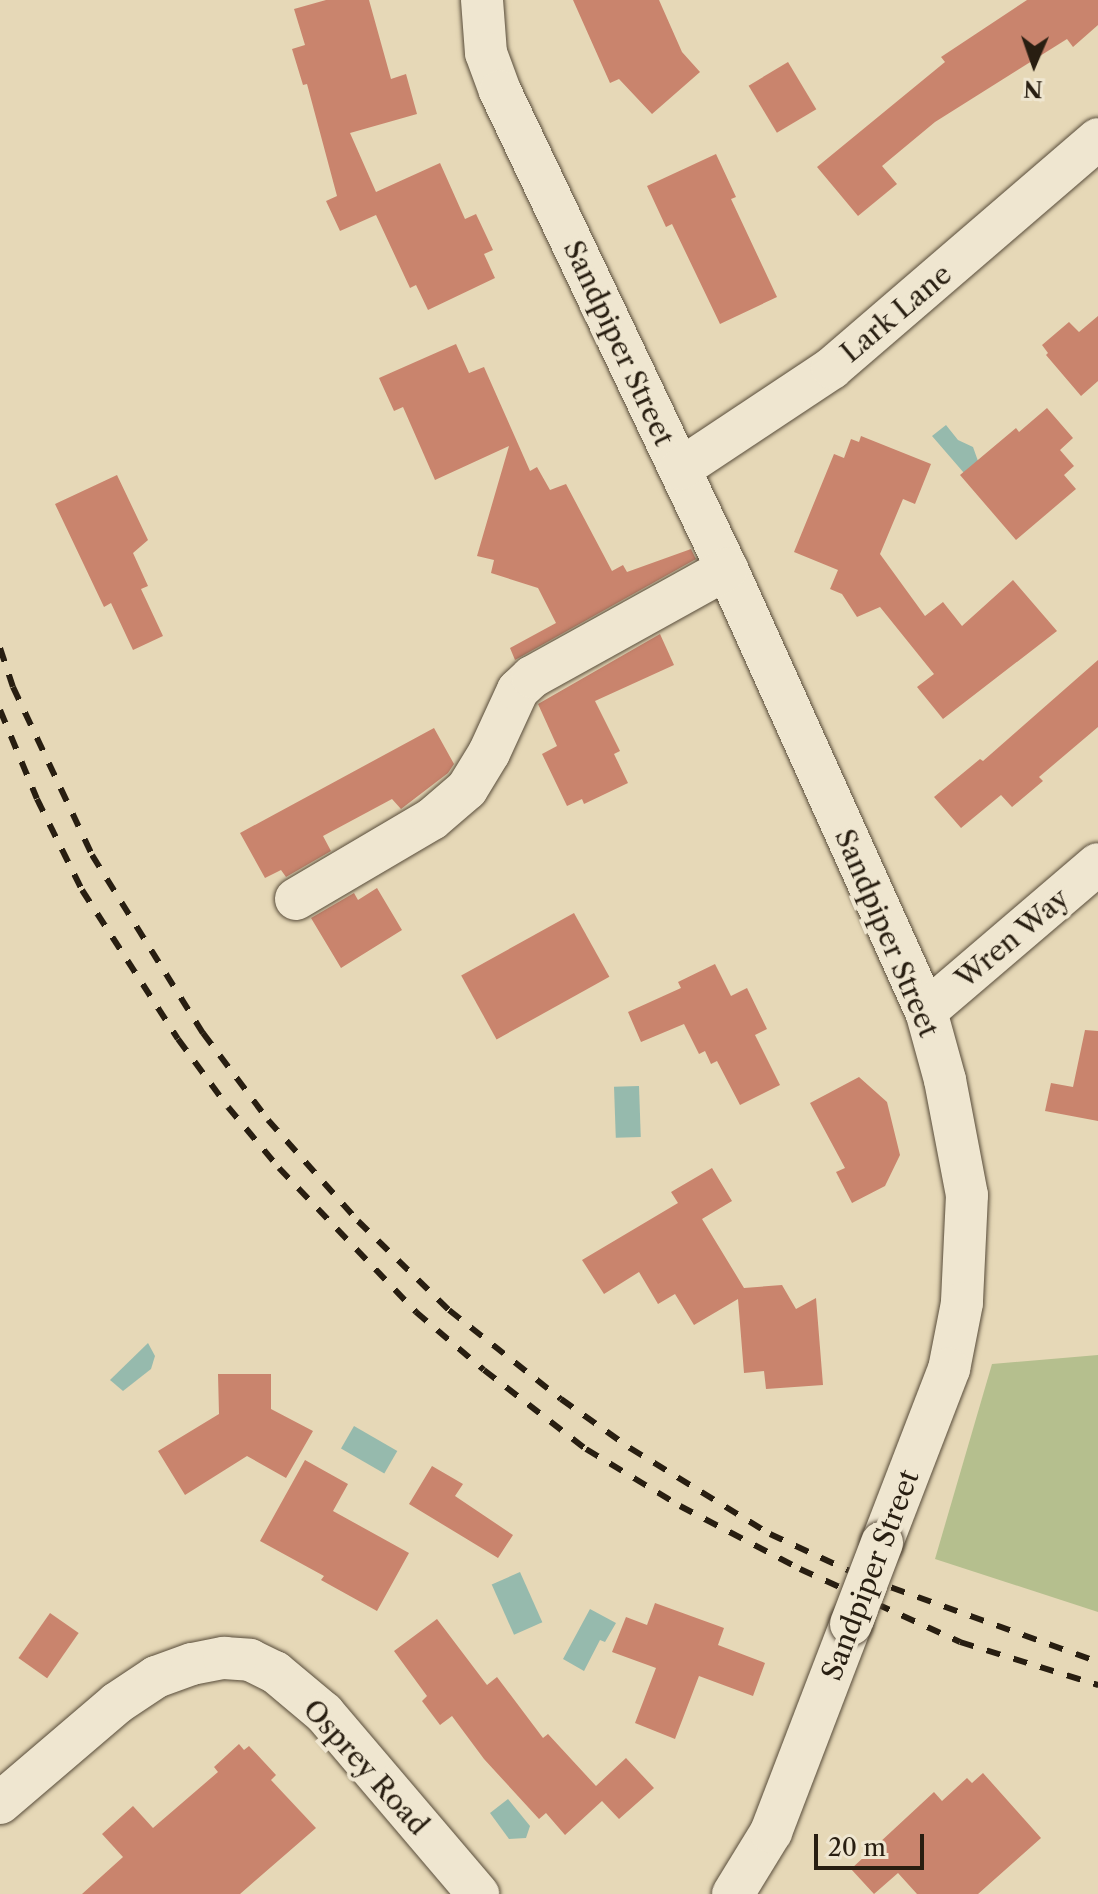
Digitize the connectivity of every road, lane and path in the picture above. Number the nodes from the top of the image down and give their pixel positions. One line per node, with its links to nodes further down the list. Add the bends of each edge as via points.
1 (482, 0): 3 (street, Sandpiper Street, via 486,53 500,91)
2 (1098, 139): 3 (street, Lark Lane, via 832,368)
3 (680, 469): 4 (street, Sandpiper Street)
4 (727, 569): 6 (street, via 532,677 518,690 467,789 432,819); 7 (street, Sandpiper Street)
5 (1098, 864): 7 (street, Wren Way)
6 (296, 899)
7 (926, 1011): 10 (street, Sandpiper Street, bridge, via 967,1195 962,1303 949,1369 771,1832)
8 (0, 1803): 9 (street, Osprey Road, via 117,1703 156,1677 224,1658 250,1660 275,1672 324,1713)
9 (478, 1894)
10 (733, 1894)

